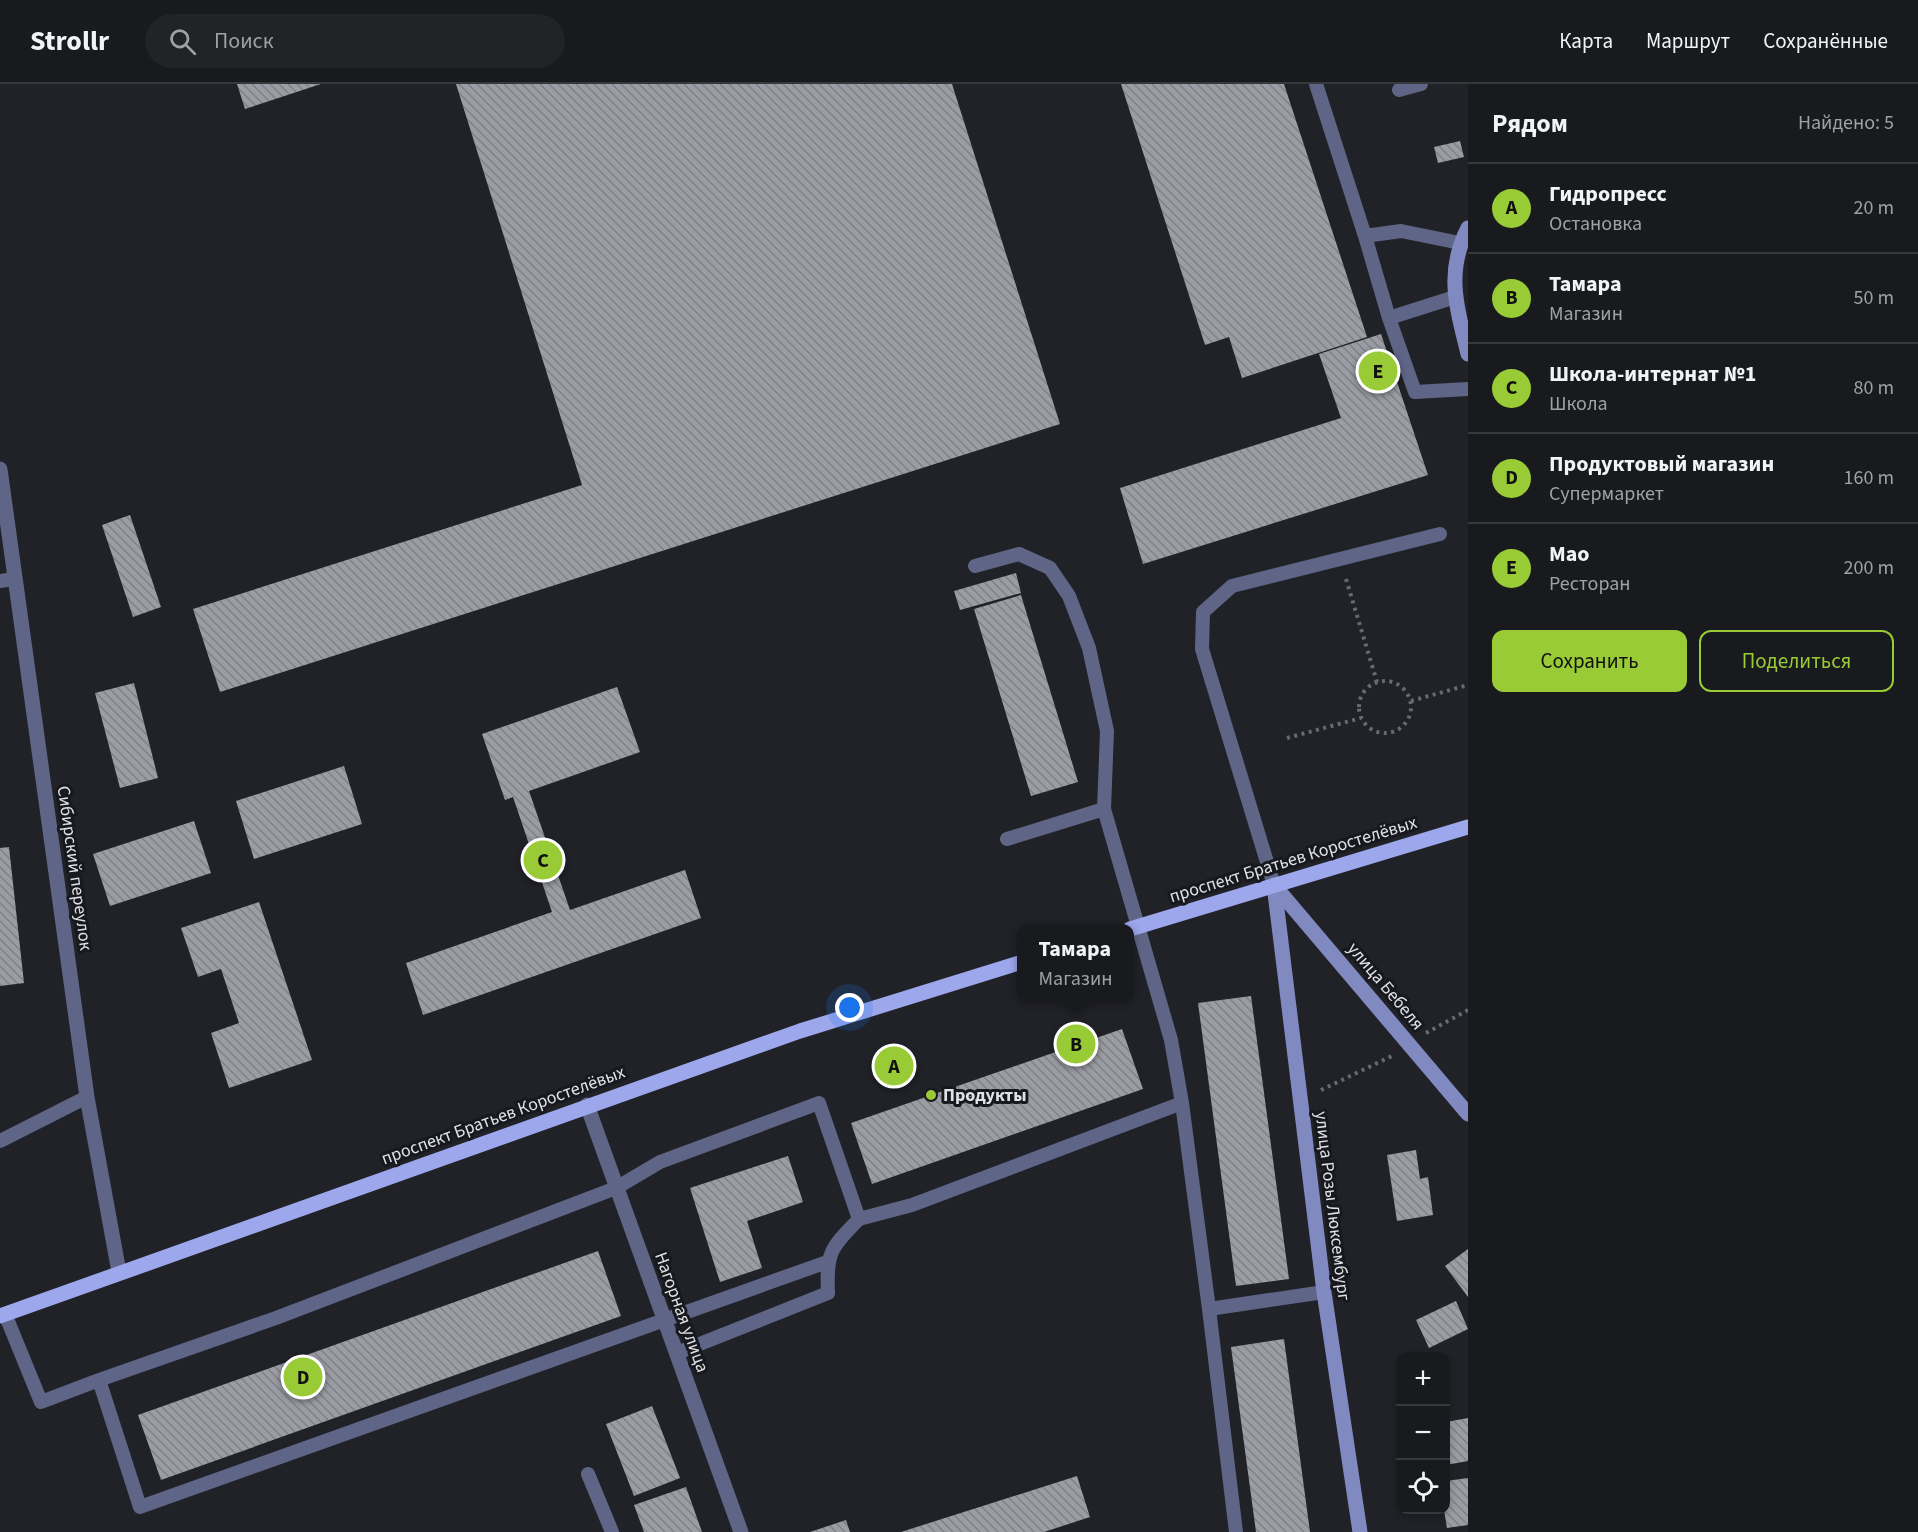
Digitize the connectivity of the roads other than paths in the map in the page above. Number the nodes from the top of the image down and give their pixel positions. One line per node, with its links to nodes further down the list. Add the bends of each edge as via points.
1 (1316, 84): 5 (lane)
2 (1421, 84): 3 (lane)
3 (1400, 90)
4 (1468, 228): 6 (street)
5 (1365, 236): 6 (lane, via 1401,231); 8 (lane)
6 (1460, 243): 7 (street, via 1454,270)
7 (1455, 297): 8 (lane); 9 (street)
8 (1389, 318): 10 (lane, via 1415,392)
9 (1468, 354)
10 (1468, 389)
11 (0, 469): 14 (street, Сибирский переулок)
12 (1440, 534): 18 (lane, via 1232,586 1203,612 1202,649)
13 (975, 566): 15 (lane, via 1019,554 1050,568 1069,596 1089,648 1107,731)
14 (7, 580): 22 (street, Сибирский переулок)
15 (1104, 809): 17 (lane); 19 (lane)
16 (1468, 827): 18 (main road, проспект Братьев Коростелёвых)
17 (1007, 839)
18 (1274, 885): 20 (main road, проспект Братьев Коростелёвых); 25 (street, улица Бебеля); 31 (street, улица Розы Люксембург)
19 (1133, 924)
20 (1134, 927): 23 (lane, via 1171,1040)
21 (1017, 964): 24 (main road, проспект Братьев Коростелёвых, via 800,1031)
22 (87, 1097): 26 (lane); 30 (street, Сибирский переулок)
23 (1182, 1103): 28 (lane, via 912,1205); 32 (lane)
24 (587, 1105): 27 (street, Нагорная улица); 30 (main road, проспект Братьев Коростелёвых)
25 (1468, 1114)
26 (0, 1141)
27 (616, 1188): 28 (lane, via 660,1162 819,1103); 34 (street, Нагорная улица); 36 (lane, via 276,1318)
28 (859, 1219): 29 (lane, via 839,1239)
29 (827, 1262): 34 (lane); 35 (lane, via 828,1293)
30 (119, 1272): 33 (main road, проспект Братьев Коростелёвых)
31 (1323, 1292): 32 (lane); 41 (street, улица Розы Люксембург)
32 (1209, 1309): 40 (lane)
33 (3, 1315): 36 (lane, via 41,1402)
34 (664, 1320): 35 (street, Нагорная улица); 36 (lane, via 140,1507)
35 (677, 1353): 39 (street, Нагорная улица)
36 (99, 1380)
37 (588, 1474): 38 (lane)
38 (612, 1532)
39 (741, 1532)
40 (1236, 1532)
41 (1360, 1532)

